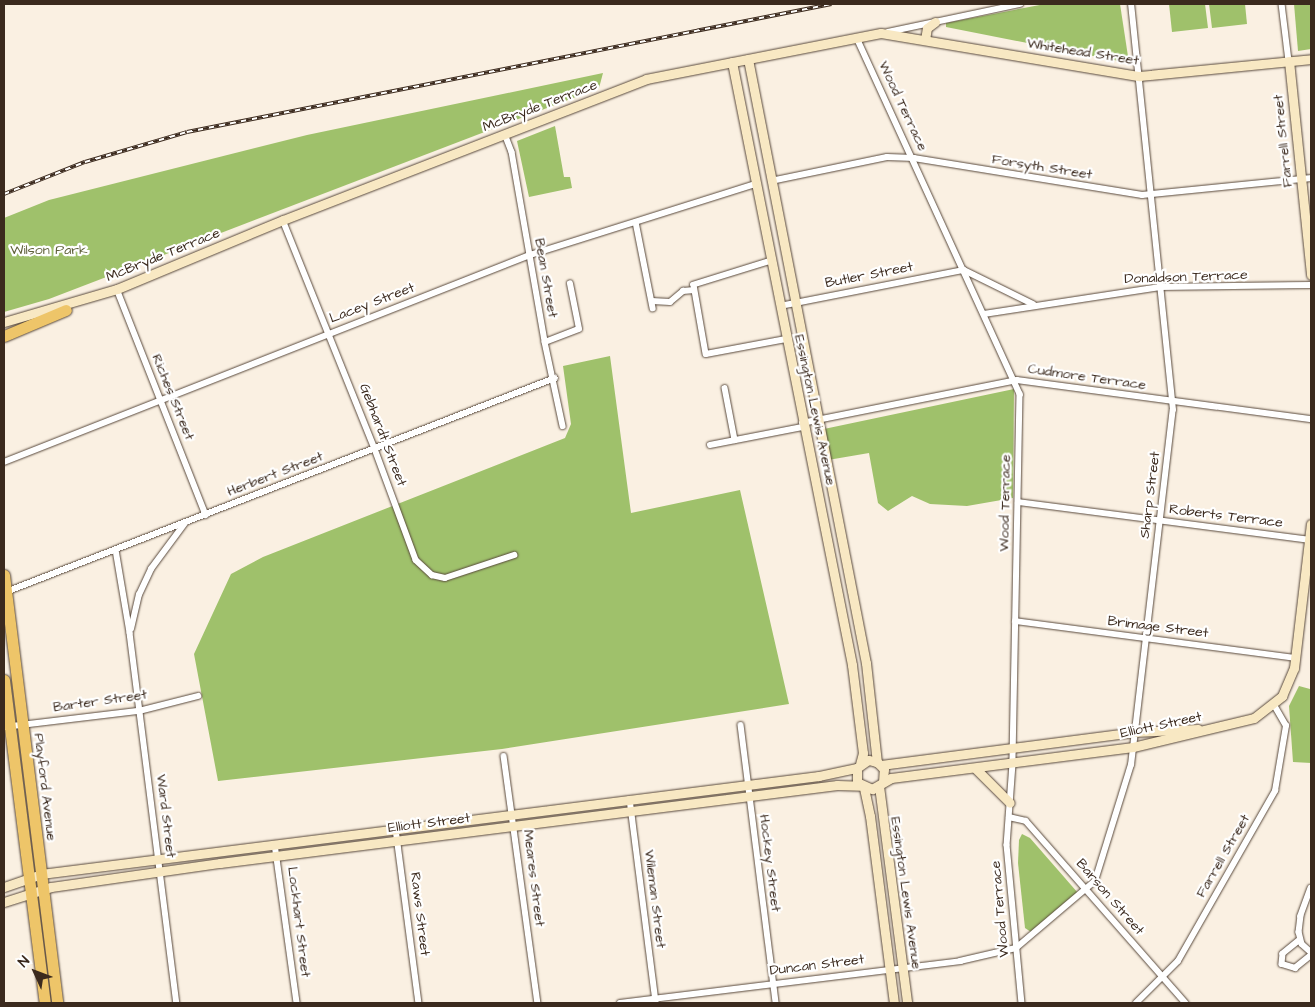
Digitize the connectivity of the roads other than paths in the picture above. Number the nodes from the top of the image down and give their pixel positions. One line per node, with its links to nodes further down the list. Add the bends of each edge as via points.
1 (1020, 4): 4 (street, McBryde Terrace)
2 (1131, 4): 12 (street, Sharp Street)
3 (1282, 4): 10 (street, Farrell Street)
4 (935, 22): 5 (street, McBryde Terrace); 7 (main road, via 927,28)
5 (880, 33): 6 (main road, McBryde Terrace); 7 (main road, Whitehead Street)
6 (857, 38): 8 (main road, McBryde Terrace); 14 (street, Wood Terrace)
7 (925, 40): 12 (main road, Whitehead Street)
8 (748, 59): 11 (main road, McBryde Terrace); 17 (main road, Essington Lewis Avenue)
9 (1311, 59): 10 (main road, Whitehead Street)
10 (1288, 61): 12 (main road, Whitehead Street); 16 (main road, Farrell Street)
11 (732, 62): 13 (main road, McBryde Terrace, via 646,79); 18 (main road, Essington Lewis Avenue)
12 (1139, 76): 19 (street, Sharp Street)
13 (505, 134): 20 (main road, McBryde Terrace); 22 (street, Bean Street, via 512,152)
14 (914, 158): 17 (street, Forsyth Street, via 887,157); 19 (street, Forsyth Street, via 1037,180); 24 (street, Wood Terrace)
15 (1311, 178): 16 (street, Forsyth Street)
16 (1300, 179): 19 (street, Forsyth Street); 25 (main road, Farrell Street)
17 (771, 181): 18 (main road); 33 (main road, Essington Lewis Avenue)
18 (755, 184): 21 (street, Lacey Street); 23 (main road, Essington Lewis Avenue)
19 (1150, 194): 28 (street, Sharp Street)
20 (283, 220): 29 (main road, McBryde Terrace); 41 (street, Gebhardt Street)
21 (636, 222): 22 (street, Lacey Street); 32 (street)
22 (530, 255): 41 (street, Lacey Street); 43 (street, Bean Street)
23 (771, 261): 30 (street, via 694,285); 35 (main road, Essington Lewis Avenue)
24 (964, 270): 33 (street, Butler Street); 34 (street); 38 (street, Wood Terrace)
25 (1311, 275)
26 (570, 284): 43 (street, via 579,328)
27 (1311, 286): 28 (street, Donaldson Terrace)
28 (1160, 287): 34 (street, Donaldson Terrace); 48 (street, Sharp Street)
29 (117, 289): 31 (main road, McBryde Terrace); 47 (street, Riches Street)
30 (694, 290): 32 (street, via 683,291 670,302); 42 (street, via 706,354)
31 (89, 299): 37 (main road, McBryde Terrace); 39 (main road, McBryde Terrace)
32 (652, 301): 36 (street)
33 (796, 302): 35 (street, Butler Street); 50 (main road, Essington Lewis Avenue)
34 (1033, 304): 38 (street, Donaldson Terrace)
35 (780, 306): 42 (main road, Essington Lewis Avenue)
36 (653, 308)
37 (66, 310): 40 (highway)
38 (984, 314): 45 (street, Wood Terrace)
39 (4, 322)
40 (4, 334)
41 (328, 334): 47 (street, Lacey Street); 55 (street, Gebhardt Street)
42 (786, 339): 51 (main road, Essington Lewis Avenue)
43 (545, 342): 44 (street, Bean Street)
44 (555, 378): 52 (street, Bean Street); 55 (street, Herbert Street)
45 (1016, 380): 48 (street, Cudmore Terrace); 50 (street, Cudmore Terrace); 57 (street, Wood Terrace, via 1020,394)
46 (725, 388): 53 (street)
47 (162, 400): 56 (street, Lacey Street); 58 (street, Riches Street)
48 (1172, 401): 49 (street, Cudmore Terrace); 59 (street, Sharp Street)
49 (1311, 419)
50 (817, 420): 51 (street, Cudmore Terrace); 83 (main road, Essington Lewis Avenue, via 866,663)
51 (803, 425): 53 (street, Cudmore Terrace); 85 (main road, Essington Lewis Avenue, via 852,665 863,753)
52 (564, 426)
53 (735, 440): 54 (street, Cudmore Terrace)
54 (710, 445)
55 (375, 449): 58 (street, Herbert Street); 64 (street, Gebhardt Street, via 416,560 432,575 445,578)
56 (4, 462)
57 (1018, 502): 59 (street, Roberts Terrace); 67 (street, Wood Terrace)
58 (206, 515): 60 (street, Herbert Street)
59 (1160, 520): 62 (street, Roberts Terrace); 69 (street, Sharp Street)
60 (185, 524): 63 (street, Herbert Street); 68 (street, Ward Street, via 151,569)
61 (1311, 524): 62 (main road)
62 (1310, 540): 70 (main road)
63 (116, 550): 66 (street, Herbert Street); 68 (street, Ward Street)
64 (514, 555)
65 (4, 575): 66 (highway, Playford Avenue)
66 (5, 592): 75 (highway, Playford Avenue)
67 (1015, 621): 69 (street, Brimage Street); 81 (street, Wood Terrace)
68 (130, 633): 74 (street, Ward Street)
69 (1145, 638): 70 (street, Brimage Street); 79 (street, Sharp Street)
70 (1296, 658): 73 (main road, via 1287,688)
71 (4, 680): 77 (highway, Playford Avenue)
72 (198, 696): 74 (street, Barter Street)
73 (1274, 704): 78 (main road, via 1254,718); 118 (street, Farrell Street, via 1286,726 1275,791 1178,961)
74 (139, 710): 75 (street, Barter Street); 103 (street, Ward Street)
75 (22, 723): 77 (street, Barter Street); 92 (highway, Playford Avenue)
76 (741, 725): 87 (street, Hockey Street)
77 (7, 726): 93 (highway, Playford Avenue)
78 (1211, 729): 79 (main road, Elliott Street); 80 (main road, Elliott Street)
79 (1134, 732): 80 (street, Sharp Street); 81 (main road, Elliott Street)
80 (1133, 747): 84 (main road, Elliott Street); 110 (street, Sharp Street, via 1095,881)
81 (1013, 748): 83 (main road, Elliott Street); 84 (street, Wood Terrace)
82 (504, 756): 96 (street, Meares Street)
83 (879, 763): 85 (main road, via 868,760); 88 (main road, via 885,773)
84 (1013, 764): 86 (main road, Elliott Street); 94 (street, Wood Terrace)
85 (858, 766): 87 (main road, Elliott Street, via 819,776); 89 (main road, via 856,777)
86 (975, 768): 88 (main road, Elliott Street, via 891,778); 94 (main road)
87 (747, 784): 90 (street, Hockey Street); 91 (main road, Elliott Street)
88 (881, 784): 89 (main road); 116 (main road, Essington Lewis Avenue)
89 (862, 787): 90 (main road, Elliott Street, via 837,785); 117 (main road, Essington Lewis Avenue, via 870,816)
90 (750, 797): 95 (main road, Elliott Street); 120 (street, Hockey Street)
91 (630, 799): 95 (street, Wileman Street); 96 (main road, Elliott Street)
92 (32, 800): 93 (highway); 105 (highway, Playford Avenue)
93 (20, 801): 106 (highway, Playford Avenue)
94 (1010, 803): 97 (street, Wood Terrace)
95 (631, 811): 98 (main road, Elliott Street); 121 (street, Wileman Street)
96 (512, 814): 98 (street, Meares Street); 99 (main road, Elliott Street)
97 (1009, 817): 110 (street, Barson Street, via 1026,821); 114 (street, Wood Terrace, via 1007,844)
98 (515, 826): 100 (main road, Elliott Street); 127 (street, Meares Street)
99 (396, 829): 100 (street, Raws Street); 101 (main road, Elliott Street)
100 (398, 841): 102 (main road, Elliott Street); 126 (street, Raws Street)
101 (275, 844): 102 (street, Lockhart Street); 103 (main road, Elliott Street)
102 (277, 856): 104 (main road, Elliott Street); 125 (street, Lockhart Street)
103 (159, 859): 104 (street, Ward Street); 105 (main road, Elliott Street)
104 (160, 871): 109 (main road, Elliott Street); 124 (street, Ward Street)
105 (41, 874): 106 (main road, Elliott Street); 109 (highway, Playford Avenue)
106 (29, 877): 107 (main road, Elliott Street); 111 (highway, Playford Avenue)
107 (4, 887)
108 (1311, 888): 113 (street, via 1301,916)
109 (43, 889): 111 (main road, Elliott Street); 119 (highway, Playford Avenue)
110 (1086, 889): 114 (street, Sharp Street); 118 (street, Barson Street)
111 (31, 892): 112 (main road, Elliott Street); 119 (highway, Playford Avenue)
112 (4, 902)
113 (1300, 940): 115 (street); 115 (street, via 1283,954 1282,964 1295,968)
114 (1016, 948): 116 (street, Duncan Street, via 960,961); 132 (street, Wood Terrace)
115 (1311, 954)
116 (902, 966): 117 (street, Duncan Street); 131 (main road, Essington Lewis Avenue)
117 (890, 968): 120 (street, Duncan Street); 130 (main road, Essington Lewis Avenue)
118 (1164, 978): 133 (street, Farrell Street); 134 (street, Barson Street)
119 (48, 980): 122 (highway, Playford Avenue); 123 (highway, Playford Avenue)
120 (773, 984): 121 (street, Duncan Street); 129 (street, Hockey Street)
121 (655, 1001): 128 (street, Duncan Street)
122 (45, 1003)
123 (57, 1003)
124 (177, 1003)
125 (297, 1003)
126 (419, 1003)
127 (538, 1003)
128 (620, 1003)
129 (776, 1003)
130 (894, 1003)
131 (907, 1003)
132 (1022, 1003)
133 (1136, 1003)
134 (1186, 1003)

